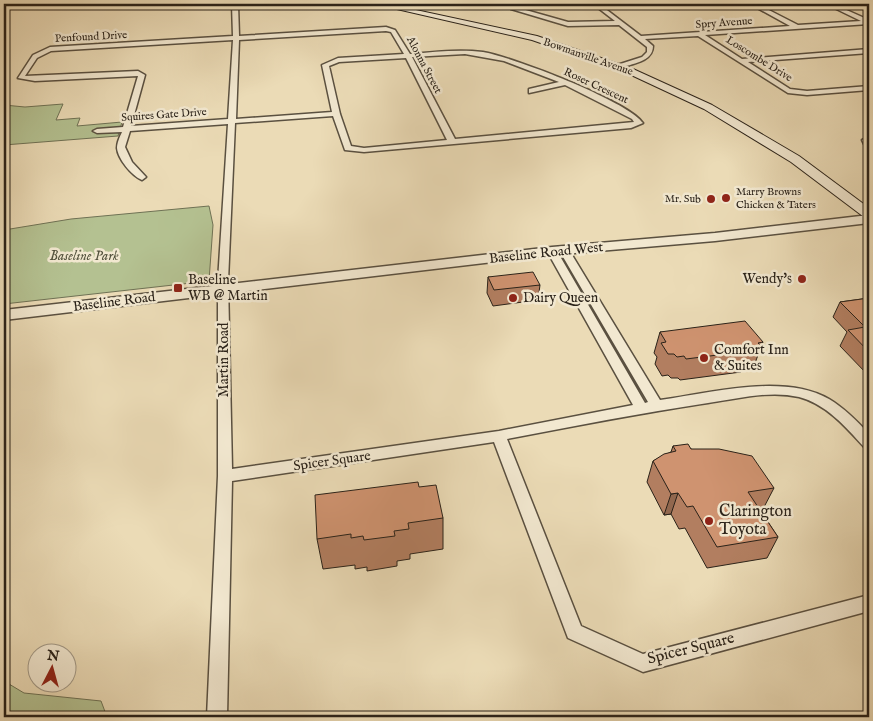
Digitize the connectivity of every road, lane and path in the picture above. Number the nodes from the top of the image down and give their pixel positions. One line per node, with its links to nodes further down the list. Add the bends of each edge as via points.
1 (235, 4): 11 (street, Martin Road)
2 (379, 4): 16 (main road, Bowmanville Avenue, via 534,38)
3 (507, 4): 8 (street, via 568,24)
4 (596, 4): 8 (street)
5 (753, 4): 9 (street)
6 (829, 4): 7 (street)
7 (869, 22): 9 (street, Spry Avenue)
8 (622, 23): 12 (street)
9 (799, 28): 10 (street, Spry Avenue)
10 (700, 35): 12 (street, Spry Avenue); 15 (street, Loscombe Drive)
11 (236, 38): 14 (street, Alonna Street, via 386,29 393,31); 21 (street, Martin Road); 22 (street, Penfound Drive, via 50,49 30,60 21,78 142,75)
12 (641, 38): 16 (street, via 650,46 650,52 644,58)
13 (869, 51): 15 (street)
14 (408, 55): 17 (street, Roser Crescent, via 482,53 546,74); 20 (street, Roser Crescent, via 338,60 324,65); 24 (street, Alonna Street)
15 (740, 61): 18 (street, Loscombe Drive, via 788,91 807,93)
16 (619, 66): 26 (main road, Bowmanville Avenue, via 708,107 781,152 786,160)
17 (563, 83): 19 (street); 24 (street, Roser Crescent, via 635,117 639,123)
18 (869, 88)
19 (532, 91)
20 (336, 114): 21 (street); 24 (street, Roser Crescent, via 348,148 364,150)
21 (232, 121): 22 (street, Squires Gate Drive); 28 (street, Martin Road)
22 (126, 129): 23 (street, Squires Gate Drive); 25 (street, via 121,147 123,156)
23 (97, 131)
24 (452, 142)
25 (142, 176)
26 (868, 219): 27 (street, Baseline Road West)
27 (558, 251): 28 (street, Baseline Road West); 30 (street)
28 (223, 290): 29 (street, Baseline Road); 33 (street, Martin Road)
29 (4, 315)
30 (649, 407): 31 (street, Spicer Square); 32 (street, Spicer Square, via 785,389 800,392 842,414)
31 (499, 436): 33 (street, Spicer Square); 34 (street, Spicer Square, via 574,632 643,663)
32 (869, 444)
33 (225, 476): 35 (street, Martin Road)
34 (869, 603)
35 (218, 717)

